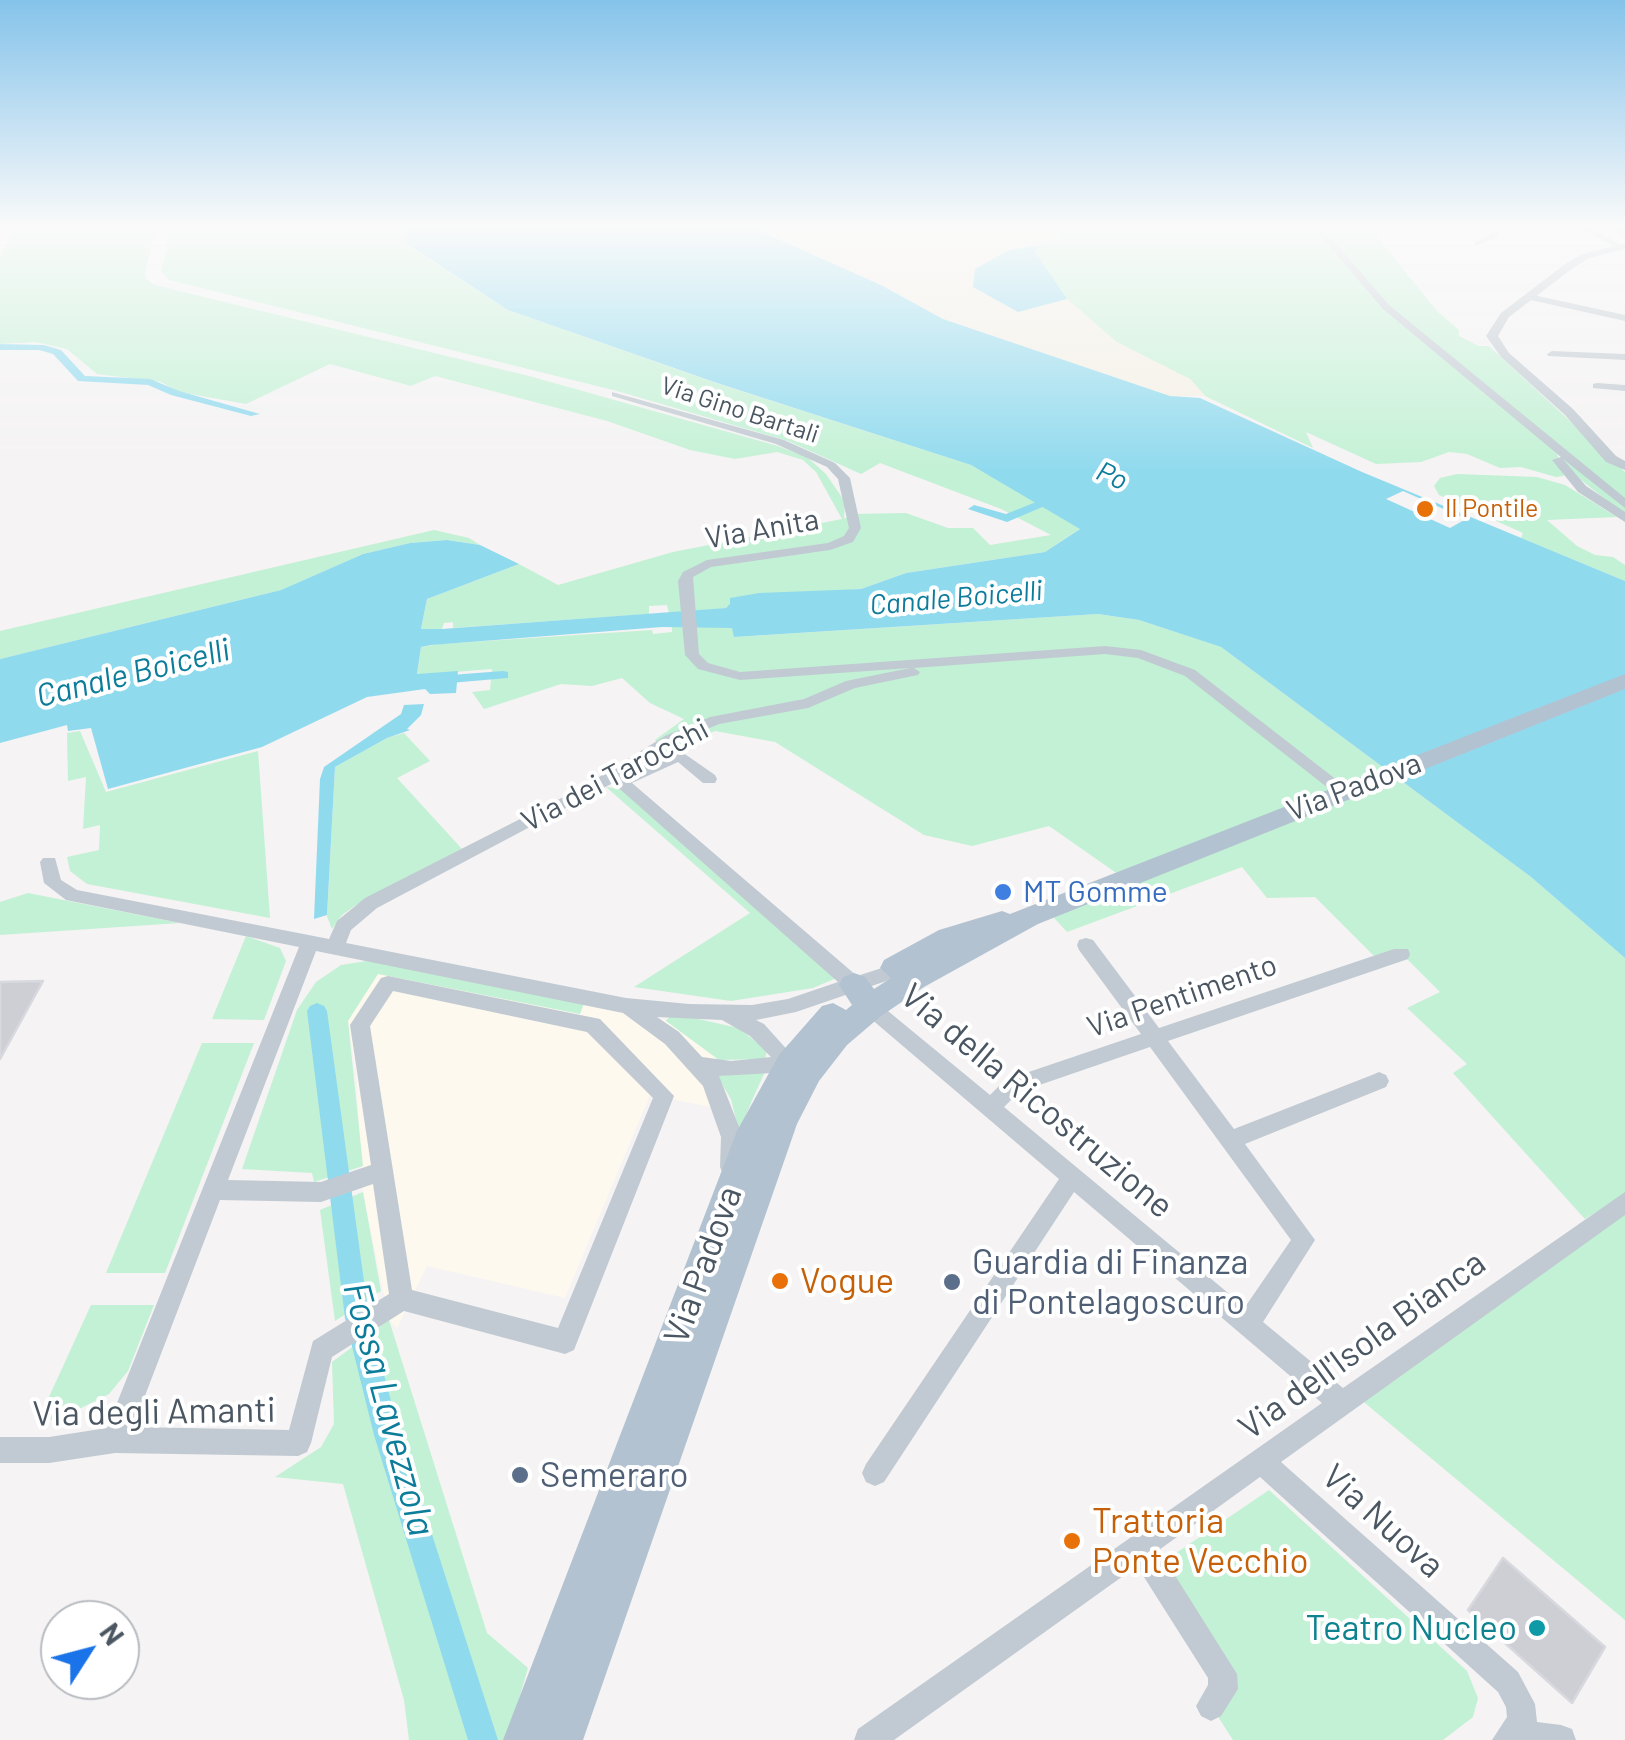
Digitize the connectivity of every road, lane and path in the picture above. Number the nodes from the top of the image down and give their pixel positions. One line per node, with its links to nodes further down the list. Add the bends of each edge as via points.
1 (1389, 309): 10 (street)
2 (1514, 309): 11 (street, via 1492,334 1494,344)
3 (1585, 309): 4 (street)
4 (1625, 318)
5 (1552, 354): 6 (street)
6 (1625, 357)
7 (1597, 386): 8 (street)
8 (1625, 388)
9 (616, 394): 13 (street, Via Gino Bartali, via 780,442)
10 (1564, 455): 14 (street); 15 (street, via 1558,458 1575,482)
11 (1625, 467): 12 (street)
12 (1625, 476)
13 (844, 478): 16 (street, Via Anita, via 855,528 849,538 699,566 685,578 692,656 727,674)
14 (1625, 504)
15 (1625, 518)
16 (925, 662): 18 (street, Via dei Tarocchi, via 914,672 851,684 808,703 715,720 672,738); 20 (street, Via Anita, via 1105,650 1154,657 1190,673)
17 (1625, 681): 20 (main road, Via Padova)
18 (616, 778): 19 (street, via 679,755); 25 (street, Via dei Tarocchi, via 371,903 343,926); 27 (street, Via della Ricostruzione)
19 (709, 779)
20 (1343, 791): 22 (main road, Via Padova)
21 (50, 862): 23 (street, via 54,883 72,895)
22 (1028, 917): 27 (main road, Via Padova); 27 (main road, Via Padova, via 977,926 888,972)
23 (310, 943): 25 (street); 41 (street)
24 (1086, 944): 32 (street)
25 (335, 948): 28 (street)
26 (1401, 954): 32 (street, Via Pentimento)
27 (861, 994): 30 (street); 34 (main road, Via Padova, via 828,1019); 36 (street, Via della Ricostruzione)
28 (604, 1001): 29 (street); 31 (street)
29 (626, 1006): 30 (street); 33 (street)
30 (729, 1014): 34 (street, via 758,1030)
31 (594, 1025): 38 (street, via 388,982 360,1025); 43 (street, via 664,1096 565,1342)
32 (1154, 1037): 36 (street, Via Pentimento, via 1012,1086); 37 (street)
33 (700, 1065): 34 (street); 40 (street, via 723,1104 732,1137)
34 (799, 1068): 40 (main road, Via Padova, via 754,1131); 45 (main road, Via Padova)
35 (1379, 1081): 37 (street)
36 (990, 1108): 39 (street, Via della Ricostruzione)
37 (1231, 1140): 44 (street, via 1304,1240)
38 (383, 1171): 41 (street, via 320,1192); 43 (street)
39 (1072, 1177): 44 (street, Via della Ricostruzione); 50 (street)
40 (730, 1187): 45 (main road, Via Padova)
41 (214, 1190): 47 (street)
42 (1625, 1202): 46 (street, Via dell'Isola Bianca)
43 (402, 1300): 47 (street, Via degli Amanti, via 322,1350 298,1443)
44 (1248, 1324): 46 (street, Via della Ricostruzione)
45 (670, 1393): 52 (main road, Via Padova)
46 (1343, 1404): 49 (street, Via dell'Isola Bianca)
47 (115, 1440): 48 (street, Via degli Amanti)
48 (0, 1450)
49 (1262, 1464): 51 (street, Via dell'Isola Bianca); 54 (street, Via Nuova, via 1508,1682 1522,1710)
50 (875, 1473)
51 (1142, 1549): 53 (street, via 1222,1674 1220,1696); 57 (street, Via dell'Isola Bianca)
52 (605, 1573): 55 (main road, Via Padova); 56 (main road, Via Padova)
53 (1211, 1706)
54 (1510, 1738): 58 (street, Via Nuova)
55 (527, 1740)
56 (559, 1740)
57 (869, 1740)
58 (1562, 1740)

